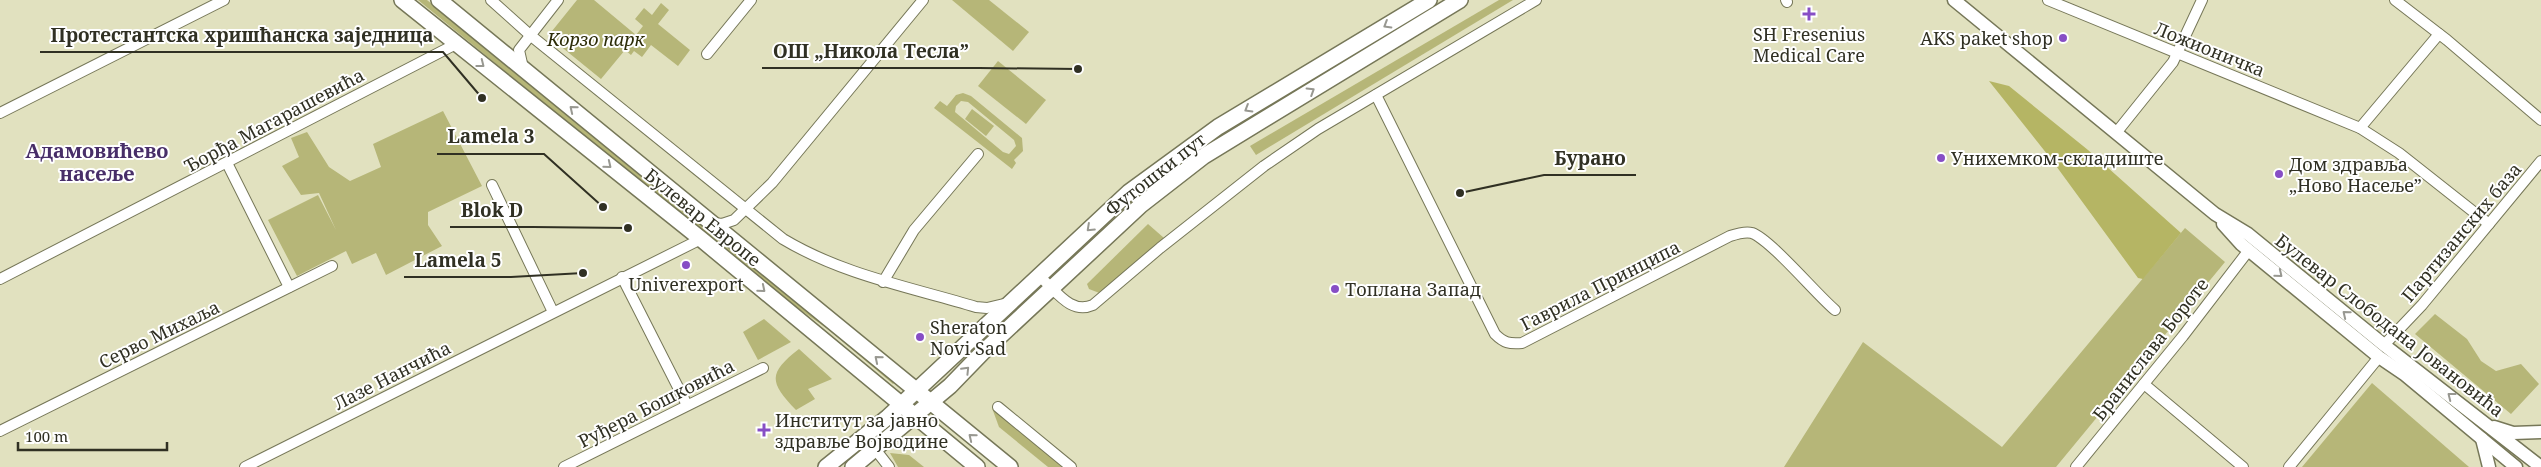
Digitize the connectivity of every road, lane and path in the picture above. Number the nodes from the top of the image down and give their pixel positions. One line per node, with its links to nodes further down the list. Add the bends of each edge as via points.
1 (224, 0): 24 (street)
2 (402, 0): 17 (main road, Булевар Европе)
3 (439, 0): 19 (main road, Булевар Европе)
4 (491, 0): 16 (street, Булевар Европе)
5 (558, 0): 16 (street)
6 (751, 0): 21 (street)
7 (923, 0): 32 (street, via 772,183)
8 (1428, 0): 41 (main road, Футошки пут, one-way to 41, via 1218,127 1129,192)
9 (1460, 0): 45 (main road, Футошки пут, one-way to 9, via 1141,205 1204,156)
10 (1536, 0): 23 (street)
11 (1954, 0): 27 (street, Булевар Слободана Јовановића)
12 (2048, 0): 20 (street, Ложионичка)
13 (2202, 0): 20 (street)
14 (2395, 0): 15 (street)
15 (2439, 34): 25 (street); 26 (street)
16 (530, 35): 18 (street); 32 (street, Булевар Европе)
17 (456, 44): 30 (street, Ђорђа Магарашевића); 37 (main road, Булевар Европе, one-way to 37)
18 (523, 44): 19 (street); 22 (street, via 519,54)
19 (502, 52): 22 (main road, Булевар Европе)
20 (2178, 53): 26 (street, Ложионичка); 27 (street)
21 (707, 54)
22 (523, 69): 35 (main road, Булевар Европе, one-way to 22)
23 (1376, 95): 45 (street, via 1318,129 1234,188 1093,305 1084,309 1073,306); 49 (street, Гаврила Принципа, via 1495,334 1508,344 1522,343 1730,236 1745,232 1752,232 1771,247)
24 (0, 113)
25 (2541, 120)
26 (2360, 128): 36 (street, Ложионичка, via 2399,153)
27 (2116, 133): 33 (street, Булевар Слободана Јовановића)
28 (978, 154): 44 (street, via 914,230)
29 (2541, 161): 36 (street, Партизанских база)
30 (227, 163): 43 (street, Ђорђа Магарашевића); 46 (street)
31 (492, 185): 50 (street)
32 (746, 209): 34 (street); 44 (street, Булевар Европе, via 782,239 808,254)
33 (2215, 214): 39 (street, Булевар Слободана Јовановића); 52 (street, Булевар Слободана Јовановића, one-way to 33, via 2248,234)
34 (736, 218): 35 (street, via 725,224); 38 (street, via 733,232)
35 (714, 223): 38 (main road, Булевар Европе)
36 (2489, 224): 52 (street, Партизанских база, via 2422,305)
37 (701, 238): 42 (street, Лазе Нанчића); 58 (main road, Булевар Европе, one-way to 58)
38 (739, 244): 56 (main road, Булевар Европе, one-way to 38)
39 (2249, 250): 53 (street, Булевар Слободана Јовановића, one-way to 53); 55 (street, Бранислава Бороте)
40 (332, 266): 46 (street, Серво Михаља)
41 (1039, 276): 45 (street); 47 (main road, Футошки пут)
42 (622, 277): 50 (street, Лазе Нанчића); 59 (street)
43 (0, 279)
44 (883, 282): 48 (street, Булевар Европе)
45 (1052, 287): 57 (main road, Футошки пут, one-way to 45)
46 (289, 288): 63 (street, Серво Михаља)
47 (1009, 303): 48 (street, Булевар Европе); 51 (main road, Футошки пут)
48 (976, 307): 51 (street, via 985,315)
49 (1835, 310)
50 (553, 312): 68 (street, Лазе Нанчића)
51 (982, 329): 56 (main road, Футошки пут)
52 (2384, 344): 62 (street, Булевар Слободана Јовановића, one-way to 52)
53 (2380, 357): 65 (street, Булевар Слободана Јовановића); 78 (street)
54 (763, 368): 59 (street, Руђера Бошковића)
55 (2144, 384): 76 (street, Бранислава Бороте); 77 (street)
56 (916, 391): 57 (main road, Булевар Европе); 58 (main road, Футошки пут)
57 (930, 403): 61 (main road, Футошки пут); 74 (main road, Булевар Европе, one-way to 57)
58 (901, 404): 61 (main road, Булевар Европе); 70 (main road, Футошки пут)
59 (687, 405): 69 (street, Руђера Бошковића)
60 (998, 407): 75 (street)
61 (915, 416): 66 (main road, Футошки пут); 73 (main road, Булевар Европе)
62 (2490, 426): 64 (street, via 2513,433); 67 (street, Булевар Слободана Јовановића)
63 (0, 431)
64 (2541, 432)
65 (2482, 439): 79 (street); 80 (street, Булевар Слободана Јовановића)
66 (875, 449): 71 (main road, Футошки пут); 72 (street)
67 (2538, 464)
68 (245, 467)
69 (564, 467)
70 (826, 467)
71 (853, 467)
72 (889, 467)
73 (977, 467)
74 (1010, 467)
75 (1071, 467)
76 (2076, 467)
77 (2244, 467)
78 (2289, 467)
79 (2489, 467)
80 (2516, 467)

